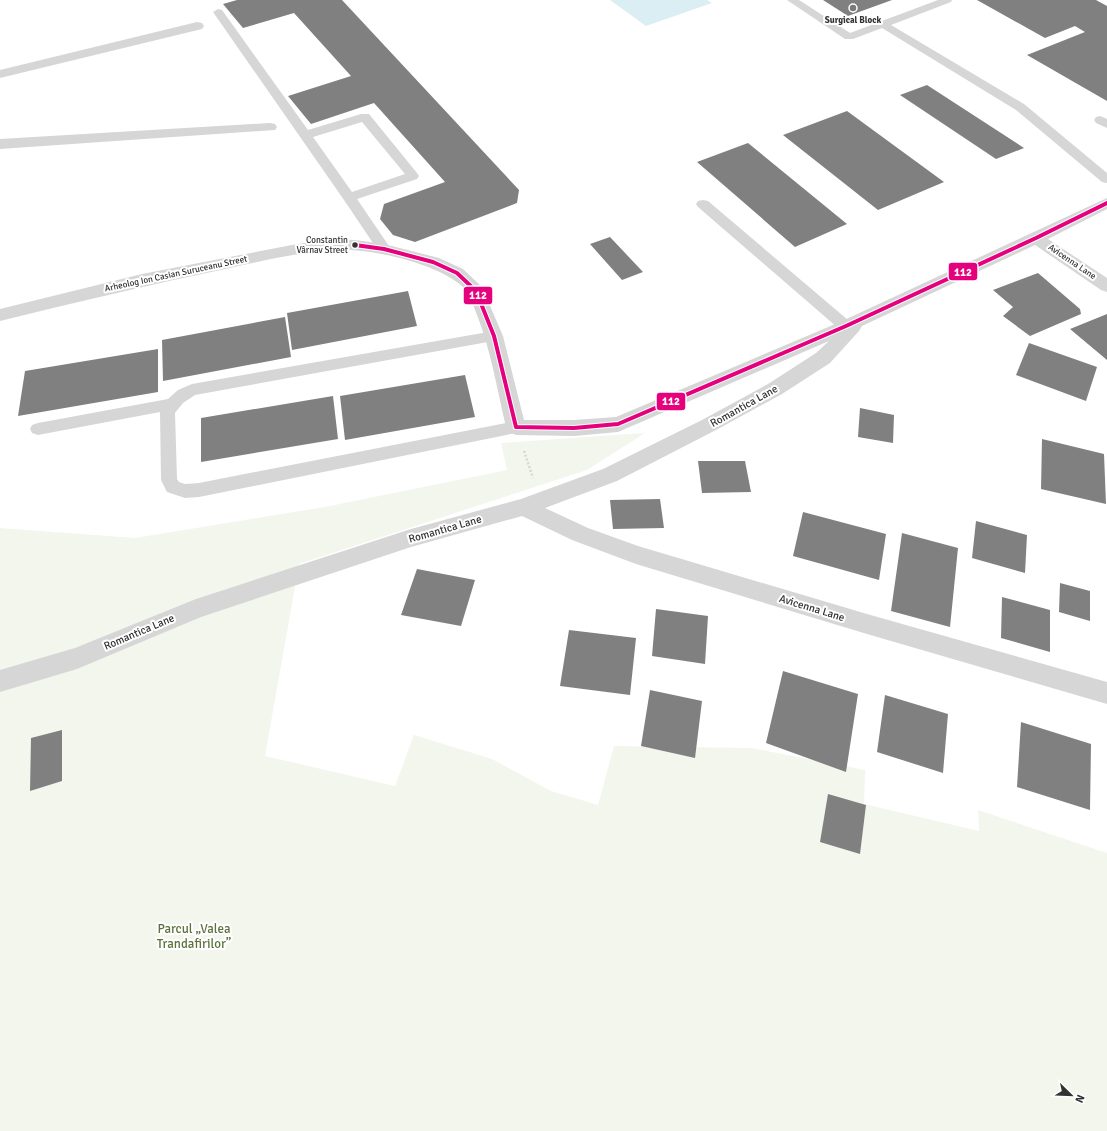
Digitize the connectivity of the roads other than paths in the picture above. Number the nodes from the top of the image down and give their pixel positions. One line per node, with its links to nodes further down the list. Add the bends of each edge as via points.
1 (792, 0): 4 (lane, via 849,37)
2 (947, 0): 4 (lane)
3 (218, 12): 8 (lane)
4 (882, 24): 10 (lane, via 1020,107)
5 (197, 26): 6 (street)
6 (0, 74)
7 (270, 127): 9 (street)
8 (306, 136): 11 (lane); 11 (lane, via 365,117 413,176)
9 (0, 144)
10 (1107, 179)
11 (349, 197): 15 (lane)
12 (1107, 203): 14 (street)
13 (703, 204): 18 (lane)
14 (1036, 238): 16 (street, Avicenna Lane); 18 (street)
15 (384, 249): 17 (street, Arheolog Ion Casian Suruceanu Street, via 330,244 142,280); 19 (street, via 433,262 457,274 476,291)
16 (1107, 286)
17 (1, 315)
18 (852, 325): 21 (street, via 618,424 574,428); 23 (street, Romantica Lane, via 823,358 775,389 610,475)
19 (494, 336): 20 (lane, via 192,390); 21 (street)
20 (171, 404): 21 (lane, via 167,413 169,480 173,487 185,491); 22 (lane)
21 (516, 428)
22 (38, 429)
23 (532, 504): 24 (street, Romantica Lane, via 411,538 196,608 77,658); 25 (street, Avicenna Lane, via 580,534 636,555)
24 (0, 681)
25 (1107, 693)

